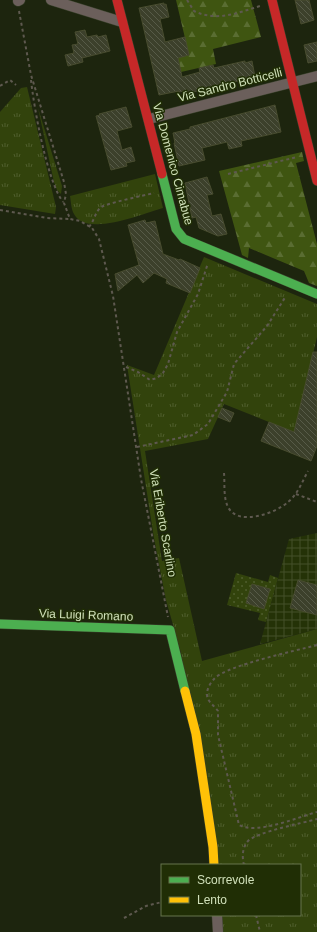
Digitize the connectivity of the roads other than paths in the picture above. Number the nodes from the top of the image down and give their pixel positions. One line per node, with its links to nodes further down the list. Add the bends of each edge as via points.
1 (51, 0): 4 (street)
2 (117, 0): 4 (street, Via Domenico Cimabue)
3 (272, 1): 6 (street)
4 (122, 22): 7 (street, Via Domenico Cimabue)
5 (317, 76): 6 (street, Via Sandro Botticelli)
6 (292, 82): 7 (street, Via Sandro Botticelli); 8 (street)
7 (149, 119): 9 (street, Via Domenico Cimabue, via 176,229 184,239)
8 (317, 181)
9 (317, 294)
10 (0, 624): 11 (street, Via Luigi Romano, via 170,630 196,734 214,847)
11 (214, 864)
12 (217, 916): 13 (street)
13 (218, 932)

